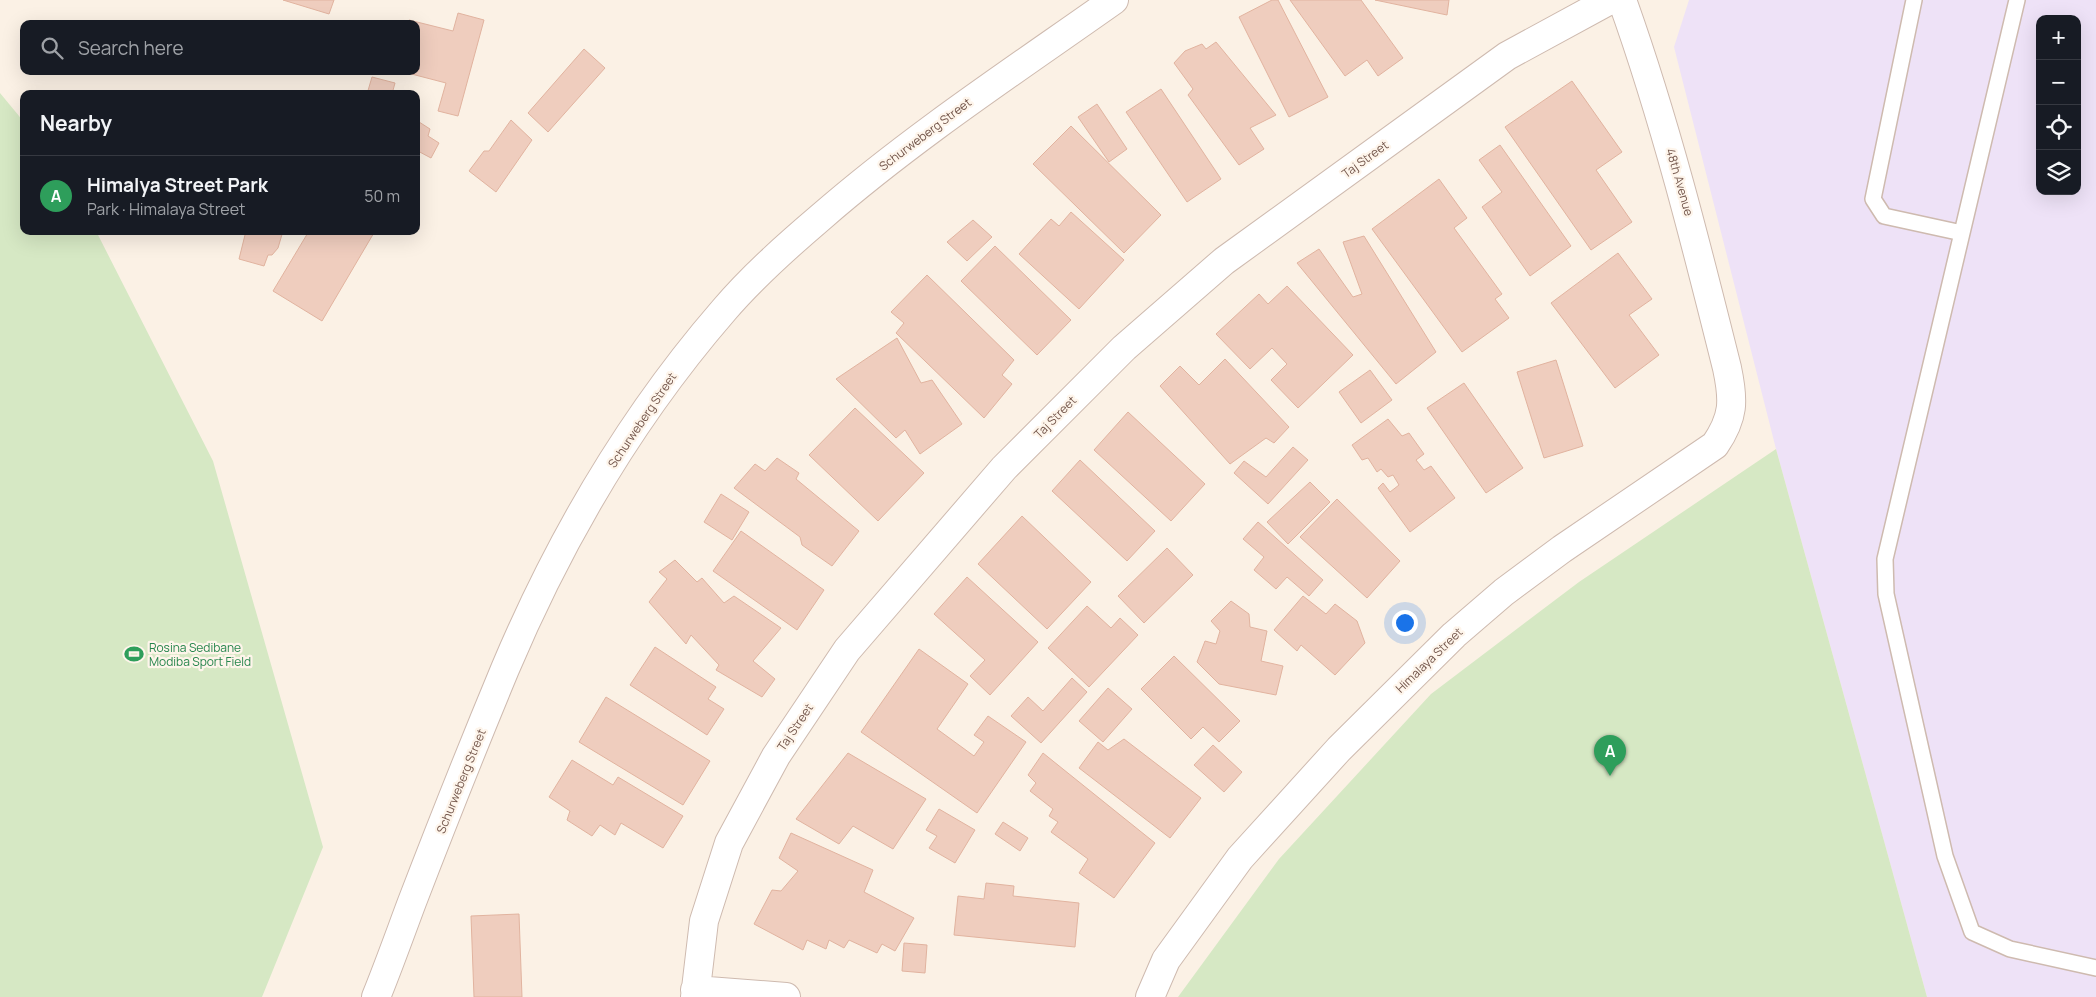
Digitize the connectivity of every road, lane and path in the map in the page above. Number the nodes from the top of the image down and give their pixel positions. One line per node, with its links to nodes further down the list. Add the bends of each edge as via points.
1 (1114, 0): 10 (street, Schurweberg Street, via 945,118 858,184 787,246 725,308 662,387 599,484 554,563 506,667)
2 (1610, 0): 9 (street, Taj Street, via 1507,56 1224,261 1124,348 1004,468 847,650 776,756 729,843 704,921)
3 (1622, 0): 7 (street, 48th Avenue, via 1688,210)
4 (1914, 0): 6 (lane, via 1873,199 1884,216)
5 (2017, 0): 6 (lane)
6 (1962, 233): 8 (lane, via 1885,559 1886,594 1946,856 1972,932 2010,949)
7 (1727, 368): 12 (street, Himalaya Street, via 1732,410 1728,427 1715,445 1562,549 1454,634 1339,749 1240,858 1166,960)
8 (2096, 968)
9 (695, 994): 11 (street)
10 (376, 997)
11 (786, 997)
12 (1150, 997)

